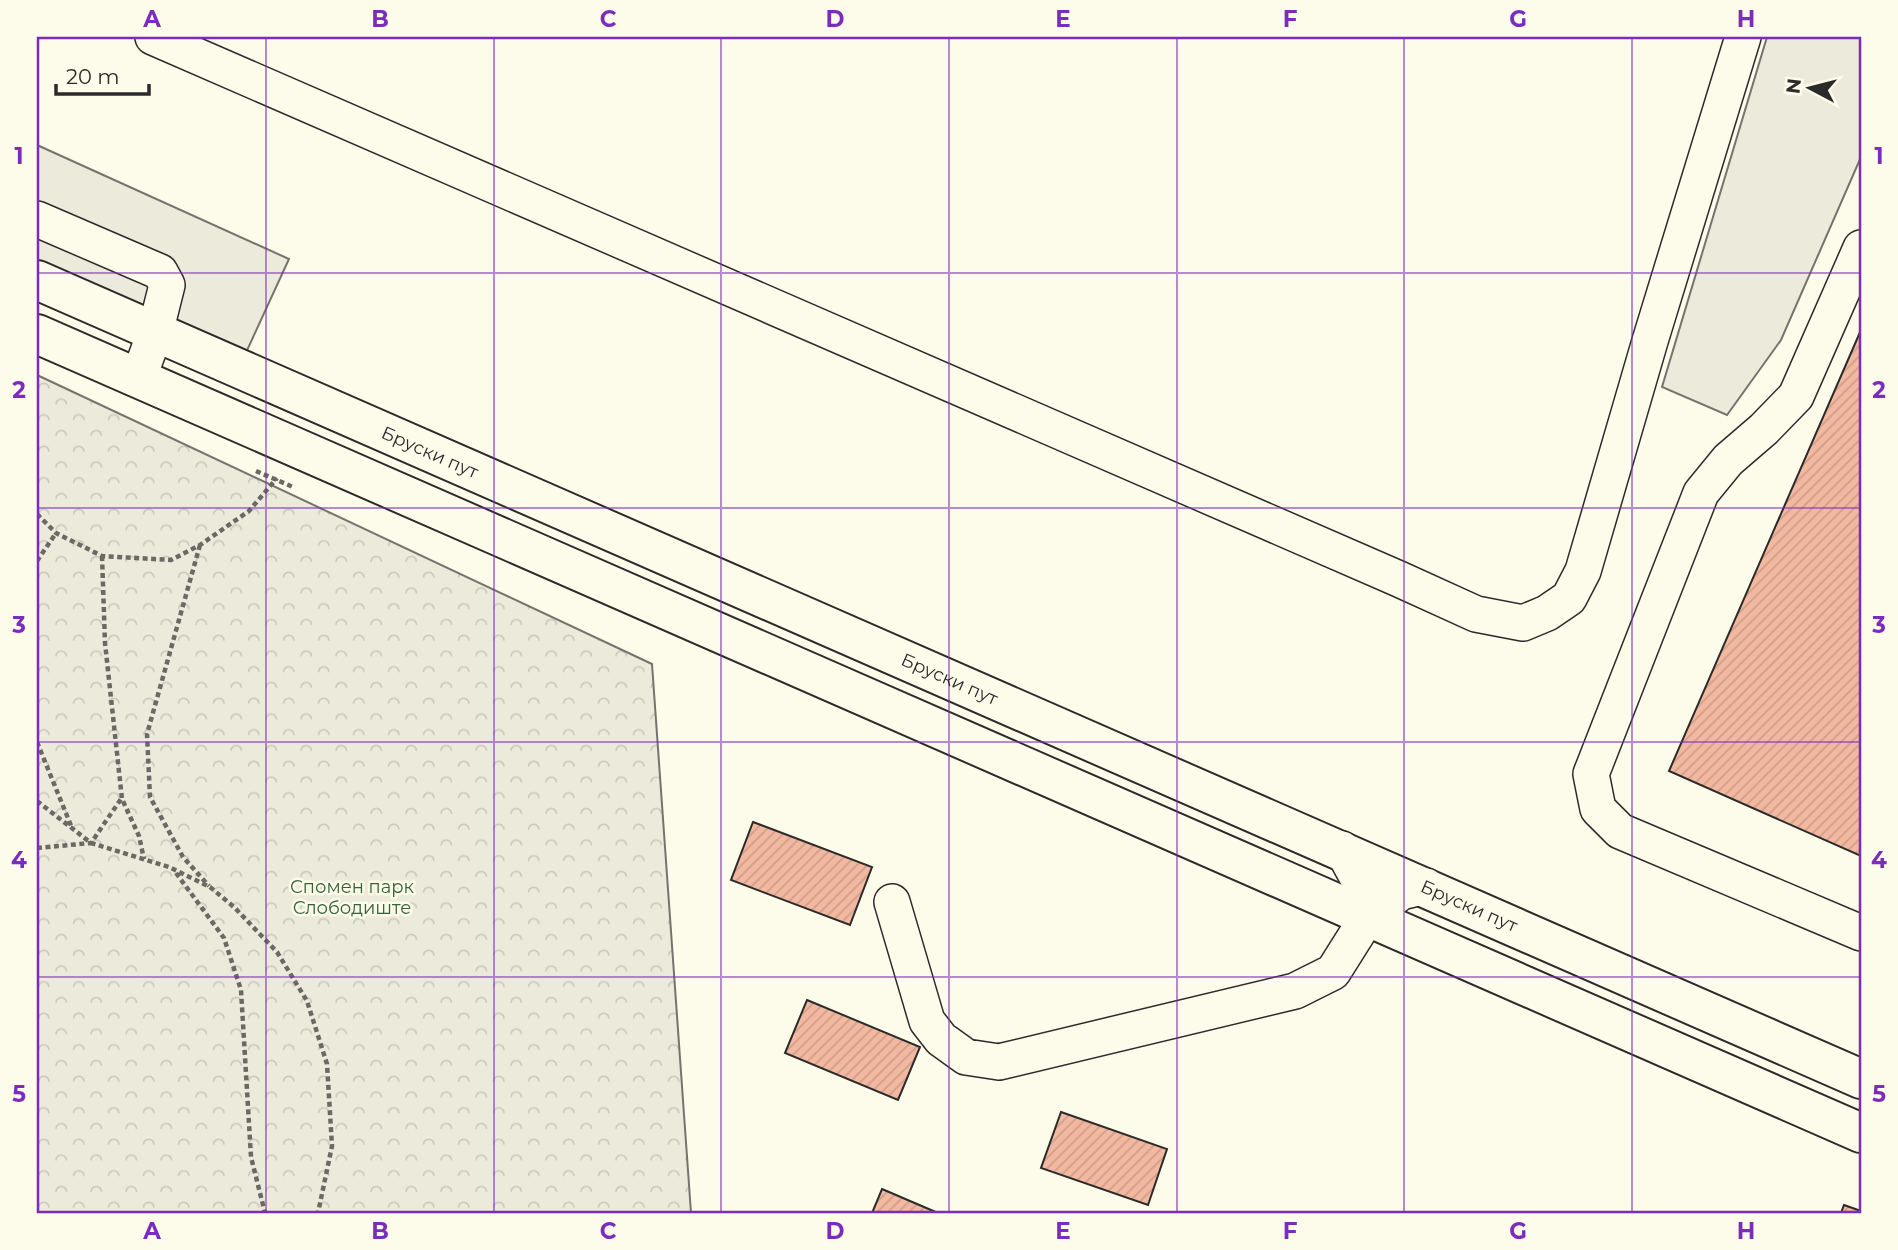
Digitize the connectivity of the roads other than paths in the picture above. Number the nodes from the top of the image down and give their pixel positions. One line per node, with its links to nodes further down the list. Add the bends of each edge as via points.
1 (153, 37): 2 (street, via 1476,614 1523,623 1569,598 1583,571)
2 (1743, 37)
3 (37, 219): 6 (street, via 160,272 167,285)
4 (1861, 248): 13 (street, via 1796,396 1728,460 1701,493 1591,774 1598,809 1620,831)
5 (37, 280): 6 (main road, Бруски пут)
6 (155, 333): 8 (street); 9 (main road, Бруски пут)
7 (37, 334): 8 (main road)
8 (138, 379): 12 (main road)
9 (1342, 849): 10 (main road, Бруски пут); 12 (street, via 1362,884)
10 (1426, 886): 12 (street, via 1401,892); 14 (main road, Бруски пут)
11 (892, 902): 12 (street, via 927,1021 941,1039 966,1057 999,1062 1295,991 1333,972)
12 (1367, 918): 15 (main road)
13 (1861, 933)
14 (1861, 1079)
15 (1861, 1133)

